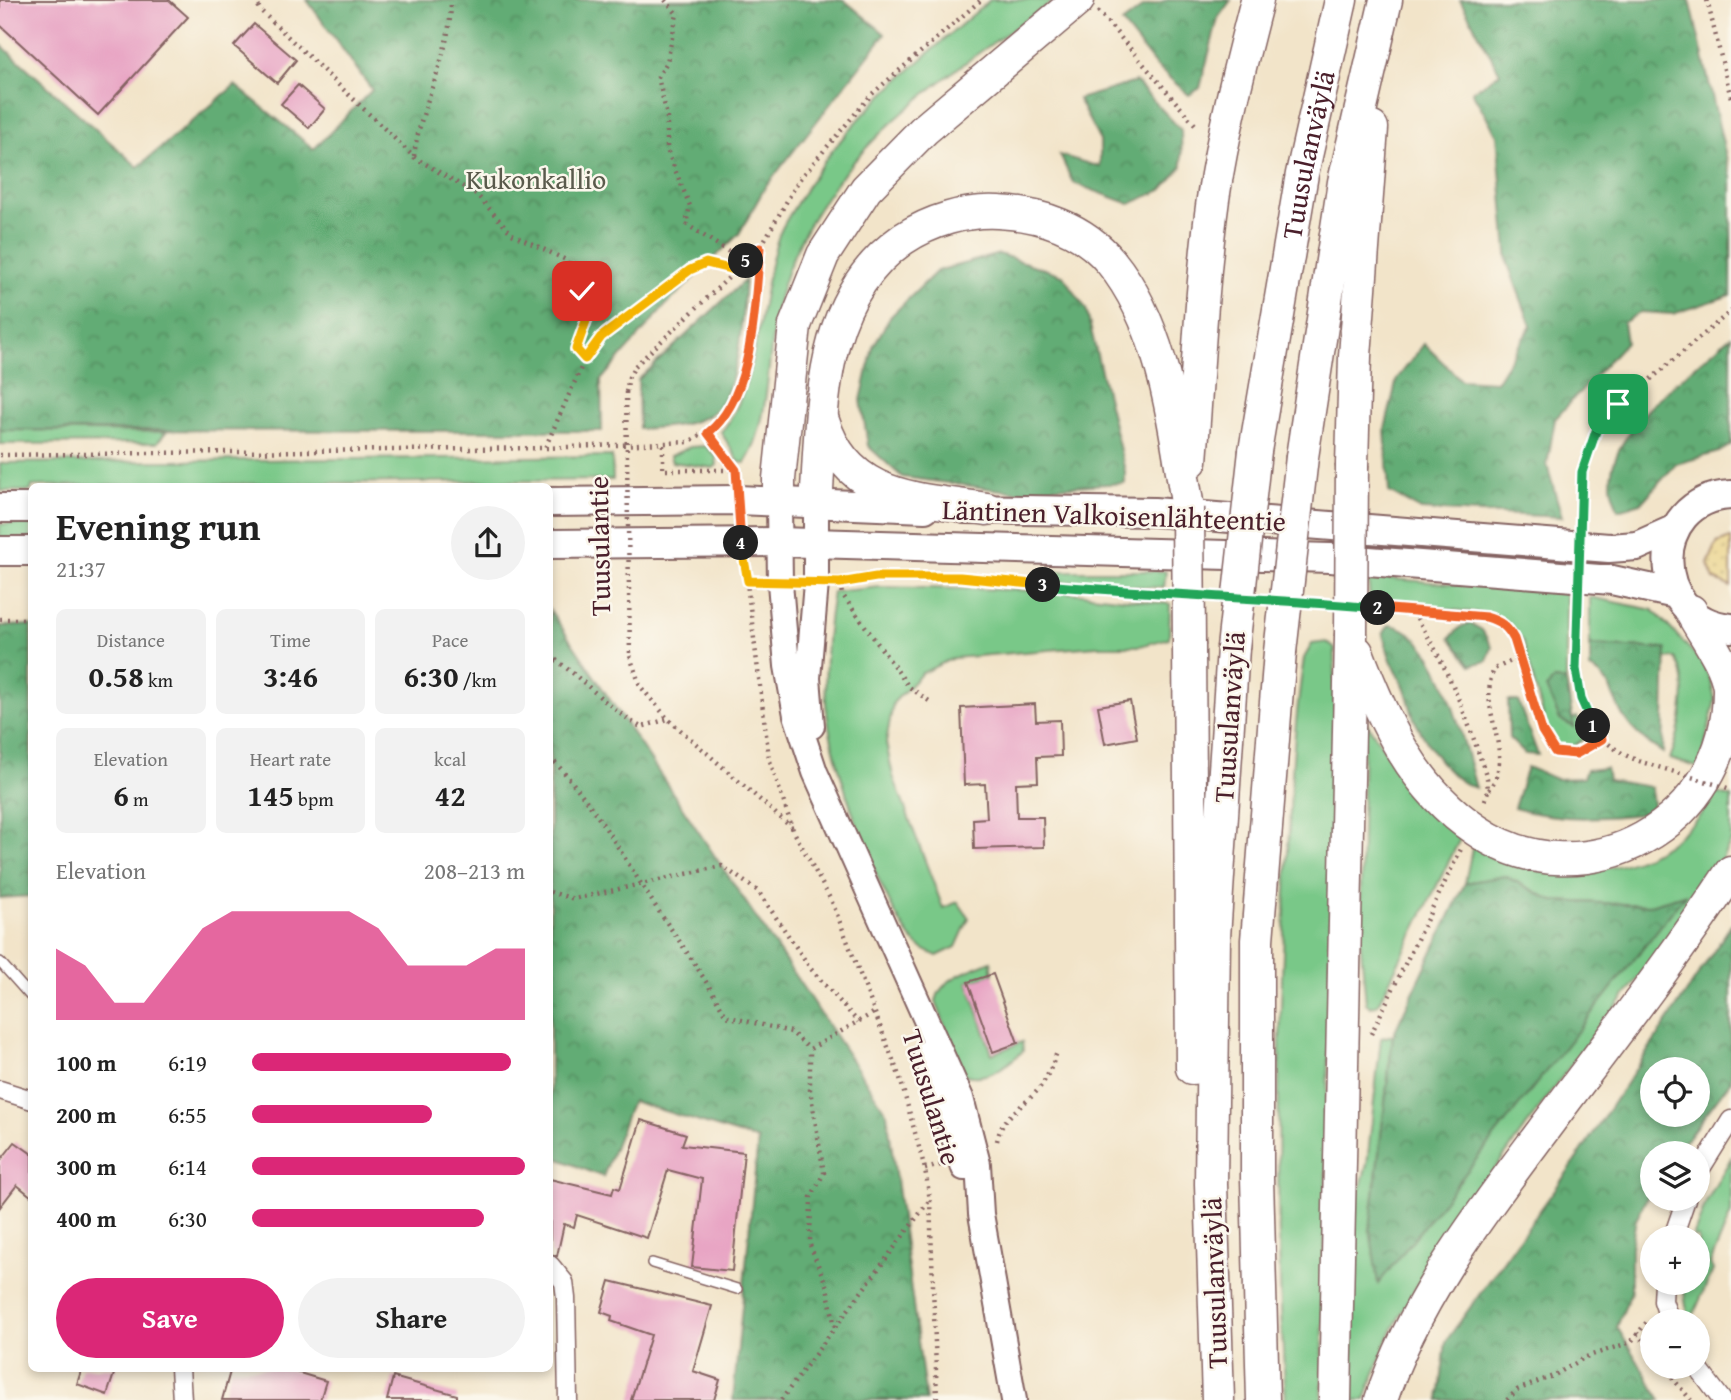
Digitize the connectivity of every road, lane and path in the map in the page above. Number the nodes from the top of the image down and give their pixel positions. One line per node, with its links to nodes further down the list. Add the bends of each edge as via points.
1 (255, 0): 13 (path, via 261,11)
2 (452, 0): 13 (path, via 451,29 440,74 418,124)
3 (665, 0): 15 (path, via 677,14 667,62 658,77 667,116 667,150 690,206 686,224)
4 (981, 0): 14 (path, via 846,121 799,180)
5 (1257, 0): 23 (highway, via 1214,197)
6 (1341, 0): 80 (highway, Tuusulanväylä, bridge, via 1302,174 1255,451 1233,648 1214,937)
7 (1387, 0): 10 (highway, Tuusulanväylä)
8 (1707, 0): 11 (path)
9 (1085, 3): 12 (path); 29 (highway, via 924,130 866,190 823,255 795,325)
10 (1377, 32): 51 (highway, bridge, via 1355,356); 101 (highway, Tuusulanväylä, bridge, via 1345,182 1302,457 1280,652 1257,940)
11 (1731, 98)
12 (1198, 128)
13 (414, 157): 18 (path, via 477,195 512,234 568,261 591,307 576,349)
14 (760, 248): 15 (path, Tuusulantie); 20 (path, via 749,358 722,421)
15 (744, 262): 16 (path, Tuusulantie)
16 (734, 270): 18 (path, via 706,263 690,270 601,337); 55 (path, Tuusulantie, bridge, via 635,366 626,392 630,656 640,687)
17 (1731, 311): 56 (path, bridge, via 1605,418 1582,472 1576,669 1581,699)
18 (585, 359): 22 (path)
19 (822, 417): 23 (highway, via 825,372 837,323 857,285 884,252 917,229 953,216 990,211 1025,214 1089,239 1112,262 1147,326); 30 (highway); 33 (highway, via 839,456 869,484 891,494)
20 (708, 433): 21 (path, via 689,442); 25 (path)
21 (663, 445): 22 (path); 25 (path, via 663,471)
22 (545, 448): 24 (path)
23 (1185, 452): 80 (highway, bridge, via 1191,1060)
24 (0, 455)
25 (736, 470): 27 (path)
26 (1728, 494): 34 (main road, via 1704,501)
27 (738, 500): 28 (main road, Läntinen Valkoisenlähteentie); 29 (main road, Läntinen Valkoisenlähteentie)
28 (553, 502)
29 (779, 503): 30 (main road, Läntinen Valkoisenlähteentie); 36 (main road, Tuusulantie)
30 (816, 505): 33 (main road, Läntinen Valkoisenlähteentie); 37 (main road, Tuusulantie)
31 (0, 508): 32 (main road)
32 (28, 508)
33 (987, 509): 34 (main road, Läntinen Valkoisenlähteentie, via 1154,512 1609,548 1637,546)
34 (1675, 529): 45 (main road, via 1668,569)
35 (741, 542): 36 (main road, Läntinen Valkoisenlähteentie); 38 (main road, Läntinen Valkoisenlähteentie); 41 (path, Tuusulantie)
36 (778, 542): 37 (main road, Läntinen Valkoisenlähteentie); 42 (main road, Tuusulantie)
37 (815, 543): 43 (main road, Tuusulantie); 45 (main road, Läntinen Valkoisenlähteentie, via 1330,558 1612,580)
38 (553, 544)
39 (0, 551): 40 (main road)
40 (28, 551)
41 (748, 581): 42 (path); 62 (path, Tuusulantie, via 769,758)
42 (780, 583): 58 (main road, Tuusulantie, via 796,715)
43 (828, 583): 44 (path, via 876,577 960,577); 54 (path, via 842,594 909,687); 58 (main road, Tuusulantie, via 808,678)
44 (1180, 594)
45 (1684, 602): 50 (main road, Läntinen Valkoisenlähteentie, via 1706,621); 51 (highway, via 1728,682 1731,723 1717,771 1700,797 1659,836 1595,858 1530,855 1496,842 1459,818 1422,781 1399,748)
46 (1374, 607): 47 (path)
47 (1413, 611): 52 (path, via 1498,621 1508,628); 60 (path, via 1445,665)
48 (28, 618): 49 (path)
49 (0, 619)
50 (1731, 628)
51 (1351, 636): 102 (highway)
52 (1520, 657): 56 (path, via 1542,731 1555,752 1576,754); 60 (path, via 1494,669 1490,678 1501,761 1499,775)
53 (553, 658): 55 (path, via 578,674 622,717 641,727)
54 (932, 703)
55 (668, 719): 62 (path, Tuusulantie)
56 (1602, 739): 59 (path, bridge, via 1624,756)
57 (553, 760): 65 (path, via 580,788)
58 (815, 772): 78 (main road, Tuusulantie, via 911,988 919,1030)
59 (1731, 789)
60 (1488, 791): 61 (path)
61 (1480, 813)
62 (793, 830): 69 (path, Tuusulantie, via 833,904)
63 (1468, 836): 71 (path)
64 (1731, 872): 103 (highway, via 1679,949 1473,1224 1416,1314)
65 (643, 885): 66 (path, via 574,899); 70 (path, via 722,866 758,891 811,969); 72 (path, via 699,966 726,1016 791,1032)
66 (553, 893)
67 (0, 962): 68 (lane)
68 (28, 994)
69 (875, 1012): 70 (path); 79 (path, Tuusulantie, via 900,1078)
70 (858, 1022): 72 (path)
71 (1371, 1034)
72 (810, 1049): 88 (path, via 810,1090 824,1173 811,1197 810,1245 827,1287)
73 (1057, 1052): 78 (path, via 1036,1092 1001,1125 996,1149)
74 (0, 1090): 75 (street)
75 (28, 1099)
76 (1730, 1124): 77 (street)
77 (1710, 1155)
78 (968, 1157): 79 (path); 99 (main road, Tuusulantie)
79 (925, 1169): 81 (path, Tuusulantie)
80 (1211, 1184): 100 (highway, Tuusulanväylä)
81 (930, 1200): 88 (path); 98 (path, Tuusulantie)
82 (652, 1263): 84 (lane)
83 (553, 1269): 96 (street, via 564,1282 566,1298)
84 (737, 1289)
85 (1663, 1295): 86 (street)
86 (1663, 1301): 87 (street); 89 (path)
87 (1666, 1309)
88 (835, 1327): 97 (path)
89 (1637, 1334): 90 (path); 94 (path, via 1631,1342 1586,1357)
90 (1640, 1338)
91 (180, 1372): 95 (street)
92 (1673, 1379): 106 (path)
93 (1707, 1379): 107 (street)
94 (1517, 1390): 104 (path); 105 (path)
95 (182, 1400)
96 (568, 1400)
97 (781, 1400)
98 (937, 1400)
99 (1014, 1400)
100 (1218, 1400)
101 (1263, 1400)
102 (1335, 1400)
103 (1381, 1400)
104 (1507, 1400)
105 (1516, 1400)
106 (1691, 1400)
107 (1722, 1400)

